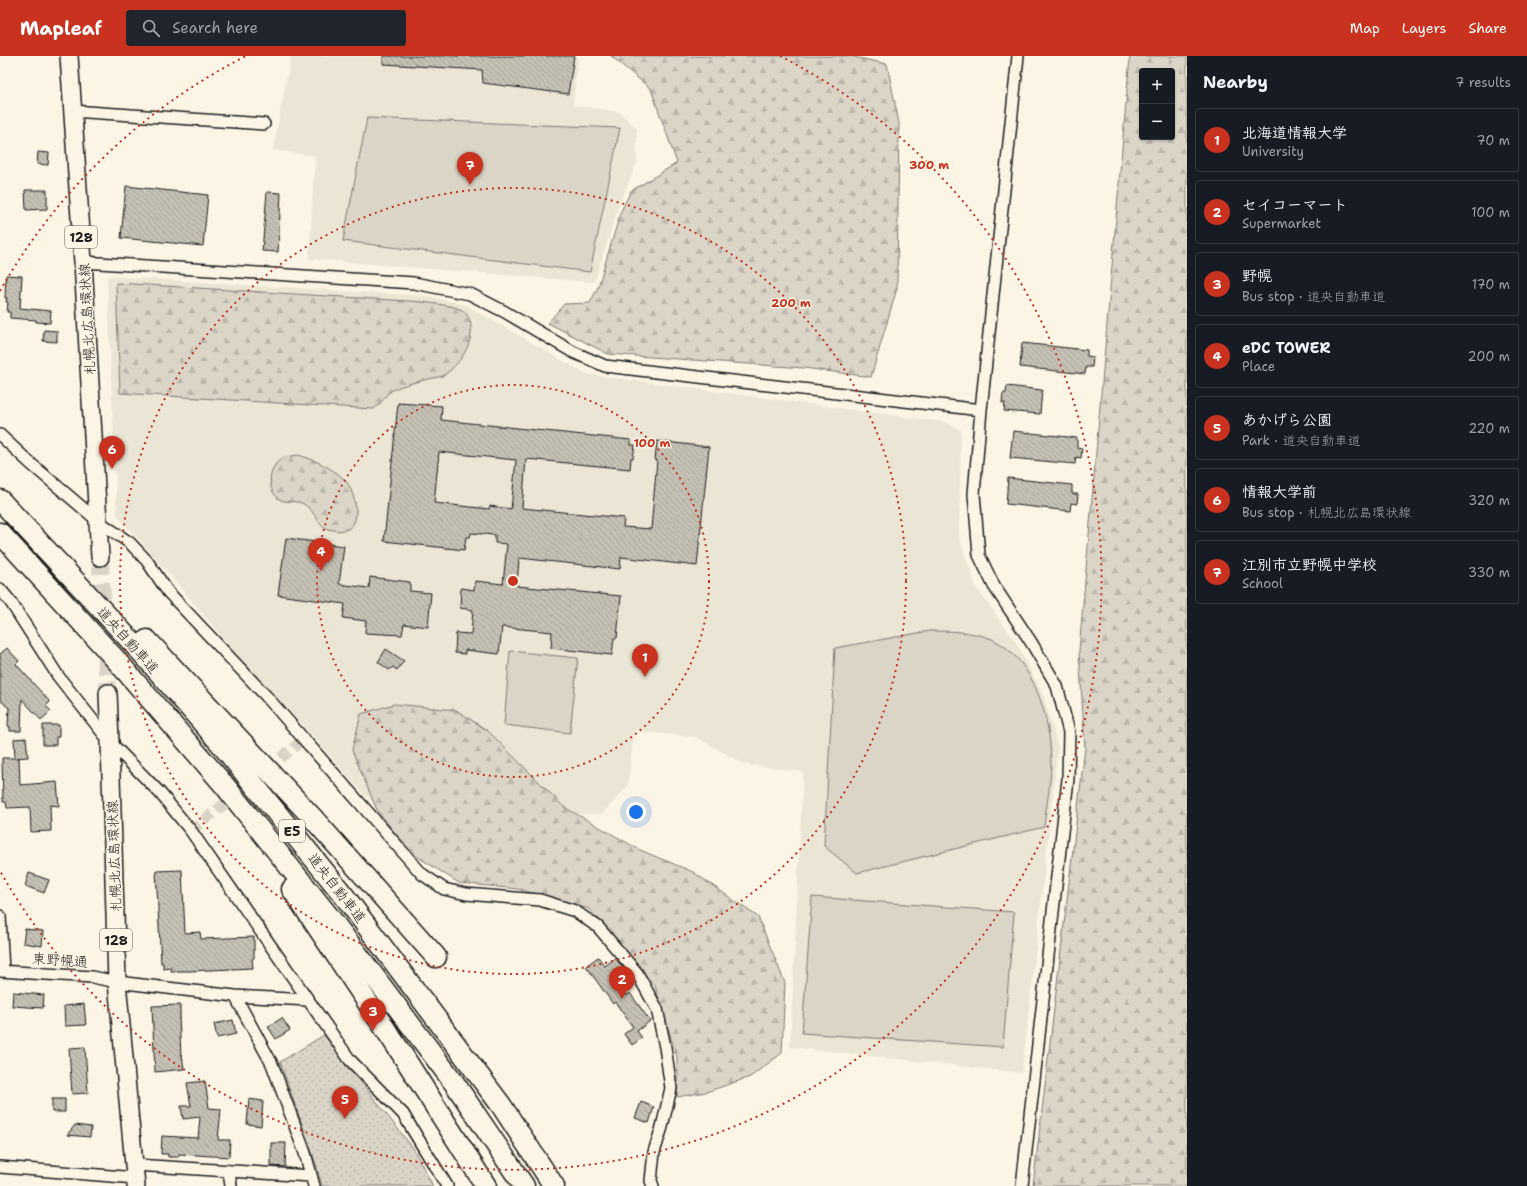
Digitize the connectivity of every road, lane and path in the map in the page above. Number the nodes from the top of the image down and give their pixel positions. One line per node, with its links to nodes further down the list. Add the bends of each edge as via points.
1 (69, 56): 3 (main road, 札幌北広島環状線 / 128)
2 (1018, 56): 6 (street)
3 (72, 112): 4 (street); 5 (main road, 札幌北広島環状線 / 128)
4 (264, 124)
5 (83, 262): 6 (street, via 414,283 470,294 573,352 605,366); 9 (main road, 札幌北広島環状線 / 128)
6 (981, 410): 32 (street, via 974,494 979,555 994,586 1057,686 1069,732 1068,779)
7 (0, 435): 9 (street)
8 (0, 499): 17 (highway, via 151,644 311,816); 30 (highway, 道央自動車道 / E5, via 221,744 340,890 501,1105)
9 (98, 521): 11 (main road, 札幌北広島環状線 / 128); 31 (street, via 130,543 147,561 168,592 266,696 422,874 444,889 466,894 540,900 574,911 598,927 637,972 657,1009 671,1088 654,1152 651,1180)
10 (0, 533): 15 (highway, 道央自動車道 / E5, via 118,662)
11 (100, 557)
12 (0, 589): 14 (street, via 58,676)
13 (108, 693): 14 (main road, 札幌北広島環状線 / 128)
14 (110, 742): 19 (main road, 札幌北広島環状線 / 128); 21 (street, via 160,793 191,831)
15 (225, 786): 28 (highway); 29 (highway, 道央自動車道 / E5, via 331,919 455,1084)
16 (0, 916): 18 (street)
17 (436, 957)
18 (1, 971): 19 (street, 東野幌通, via 92,977)
19 (117, 982): 20 (street, 東野幌通); 24 (main road, 札幌北広島環状線 / 128)
20 (236, 996): 21 (street, 東野幌通); 25 (street, via 272,1064 305,1153)
21 (308, 1000): 27 (street, via 350,1060 403,1114)
22 (0, 1167): 24 (street)
23 (228, 1172): 24 (street); 25 (street); 26 (street)
24 (136, 1177)
25 (312, 1181)
26 (231, 1186)
27 (447, 1186)
28 (486, 1186)
29 (524, 1186)
30 (554, 1186)
31 (653, 1186)
32 (1022, 1186)

